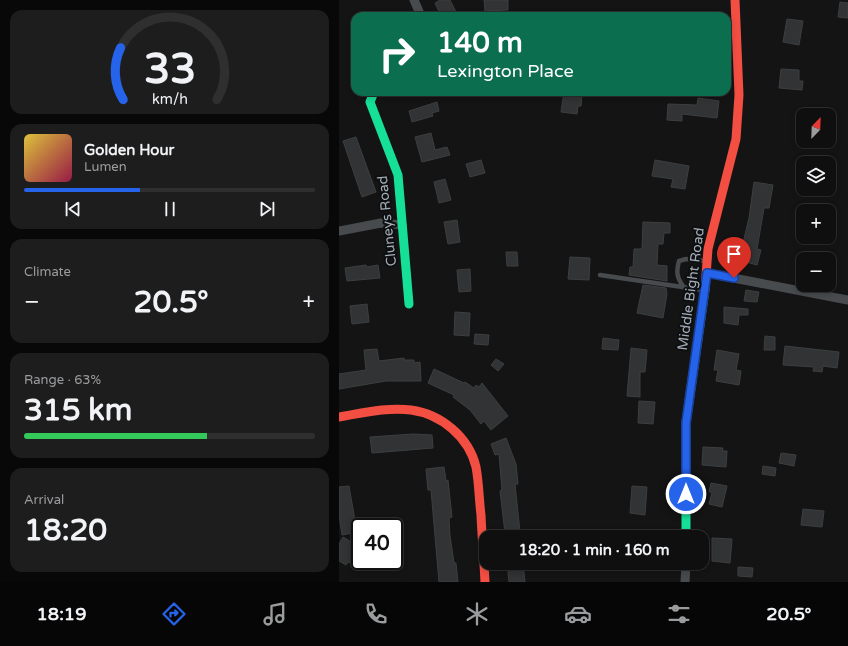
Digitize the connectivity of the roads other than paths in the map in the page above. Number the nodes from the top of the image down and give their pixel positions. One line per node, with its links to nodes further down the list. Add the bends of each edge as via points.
1 (414, 0): 3 (street)
2 (735, 0): 7 (street, Middle Bight Road, via 739,95 736,139 708,249)
3 (419, 12)
4 (372, 96): 5 (street, Cluneys Road, via 370,102 398,175)
5 (402, 226): 6 (street, via 381,223); 13 (street, Cluneys Road)
6 (339, 231)
7 (708, 261): 8 (street, Middle Bight Road); 10 (lane, via 679,261 677,279)
8 (707, 273): 11 (street, Middle Bight Road); 12 (street)
9 (600, 275): 10 (lane)
10 (683, 286): 11 (lane)
11 (705, 290): 15 (street, Middle Bight Road, via 686,423)
12 (848, 300)
13 (409, 304)
14 (339, 417): 17 (street, via 380,411 412,410 439,419 457,434 471,453 477,471)
15 (686, 530)
16 (685, 570): 18 (street)
17 (485, 582)
18 (685, 582)

